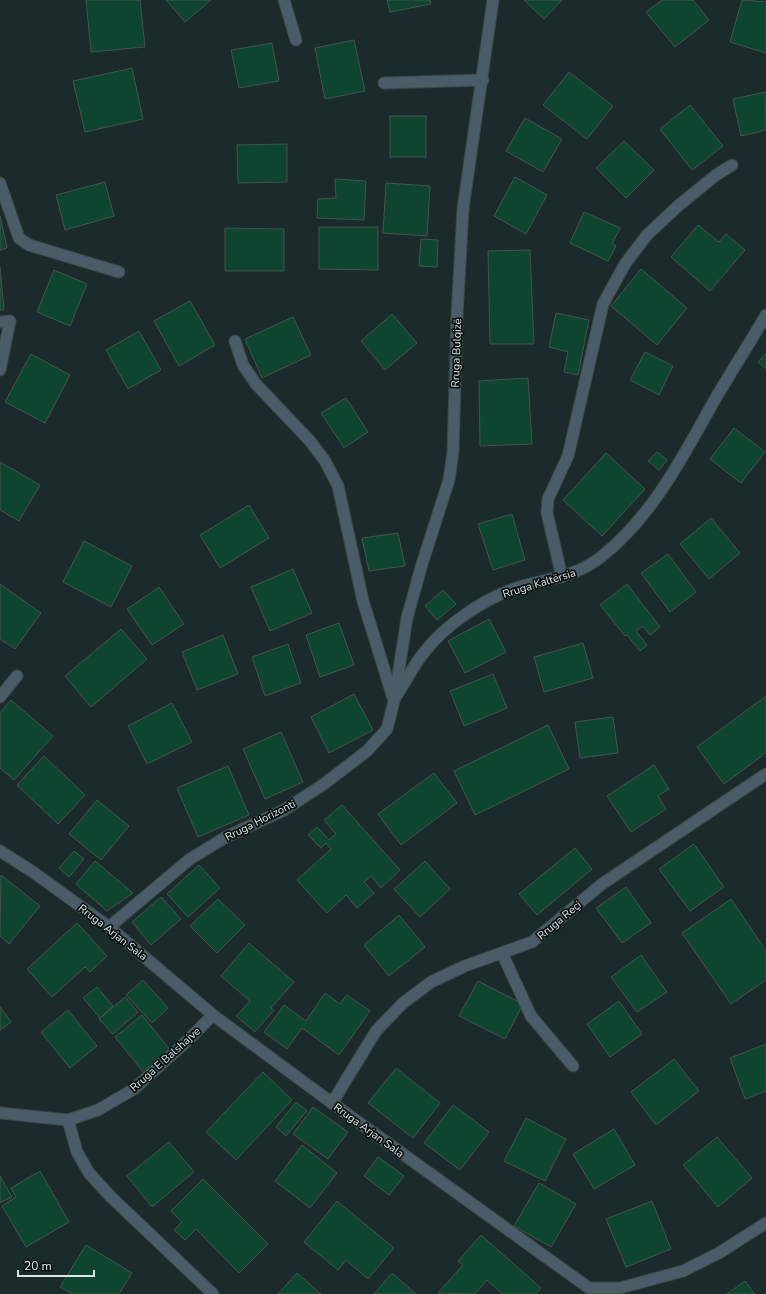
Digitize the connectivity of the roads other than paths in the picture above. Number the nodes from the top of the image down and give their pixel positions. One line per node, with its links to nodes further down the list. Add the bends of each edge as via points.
1 (284, 0): 3 (street)
2 (493, 0): 4 (street, Rruga Bulqizë)
3 (296, 40)
4 (483, 80): 5 (street); 16 (street, Rruga Bulqizë, via 463,209 453,452 449,480 408,618)
5 (384, 83)
6 (732, 165): 13 (street, via 678,206 647,235 625,264 603,304 568,456 548,499 546,513)
7 (0, 183): 8 (street, via 19,238 29,245)
8 (119, 272)
9 (766, 315): 13 (street, Rruga Kaltërsia, via 664,487 643,515 601,557)
10 (0, 322): 12 (street, via 10,321)
11 (235, 341): 16 (street, via 243,365 256,384 310,441 325,461 338,486 363,601)
12 (0, 370)
13 (562, 577): 16 (street, Rruga Kaltërsia, via 523,586 472,610 444,632 422,655)
14 (17, 676): 15 (street)
15 (0, 697)
16 (394, 701): 19 (street, Rruga Horizonti, via 387,729 367,752 284,810 226,837 190,859)
17 (766, 774): 20 (street, Rruga Reçi, via 602,884 532,942)
18 (0, 851): 19 (street, Rruga Arjan Sala)
19 (109, 927): 21 (street, Rruga Arjan Sala)
20 (502, 953): 22 (street, via 531,1016); 23 (street, Rruga Reçi, via 431,982 403,1003 376,1032)
21 (213, 1015): 23 (street, Rruga Arjan Sala); 25 (street, Rruga E Balshajve, via 134,1089 98,1110)
22 (573, 1066)
23 (332, 1103): 27 (street, Rruga Arjan Sala)
24 (0, 1113): 25 (street, Rruga E Balshajve)
25 (68, 1120): 28 (street, via 77,1152 90,1173 110,1196)
26 (766, 1224): 27 (street, Rruga Arjan Sala, via 684,1271 620,1288)
27 (591, 1291)
28 (213, 1294)

